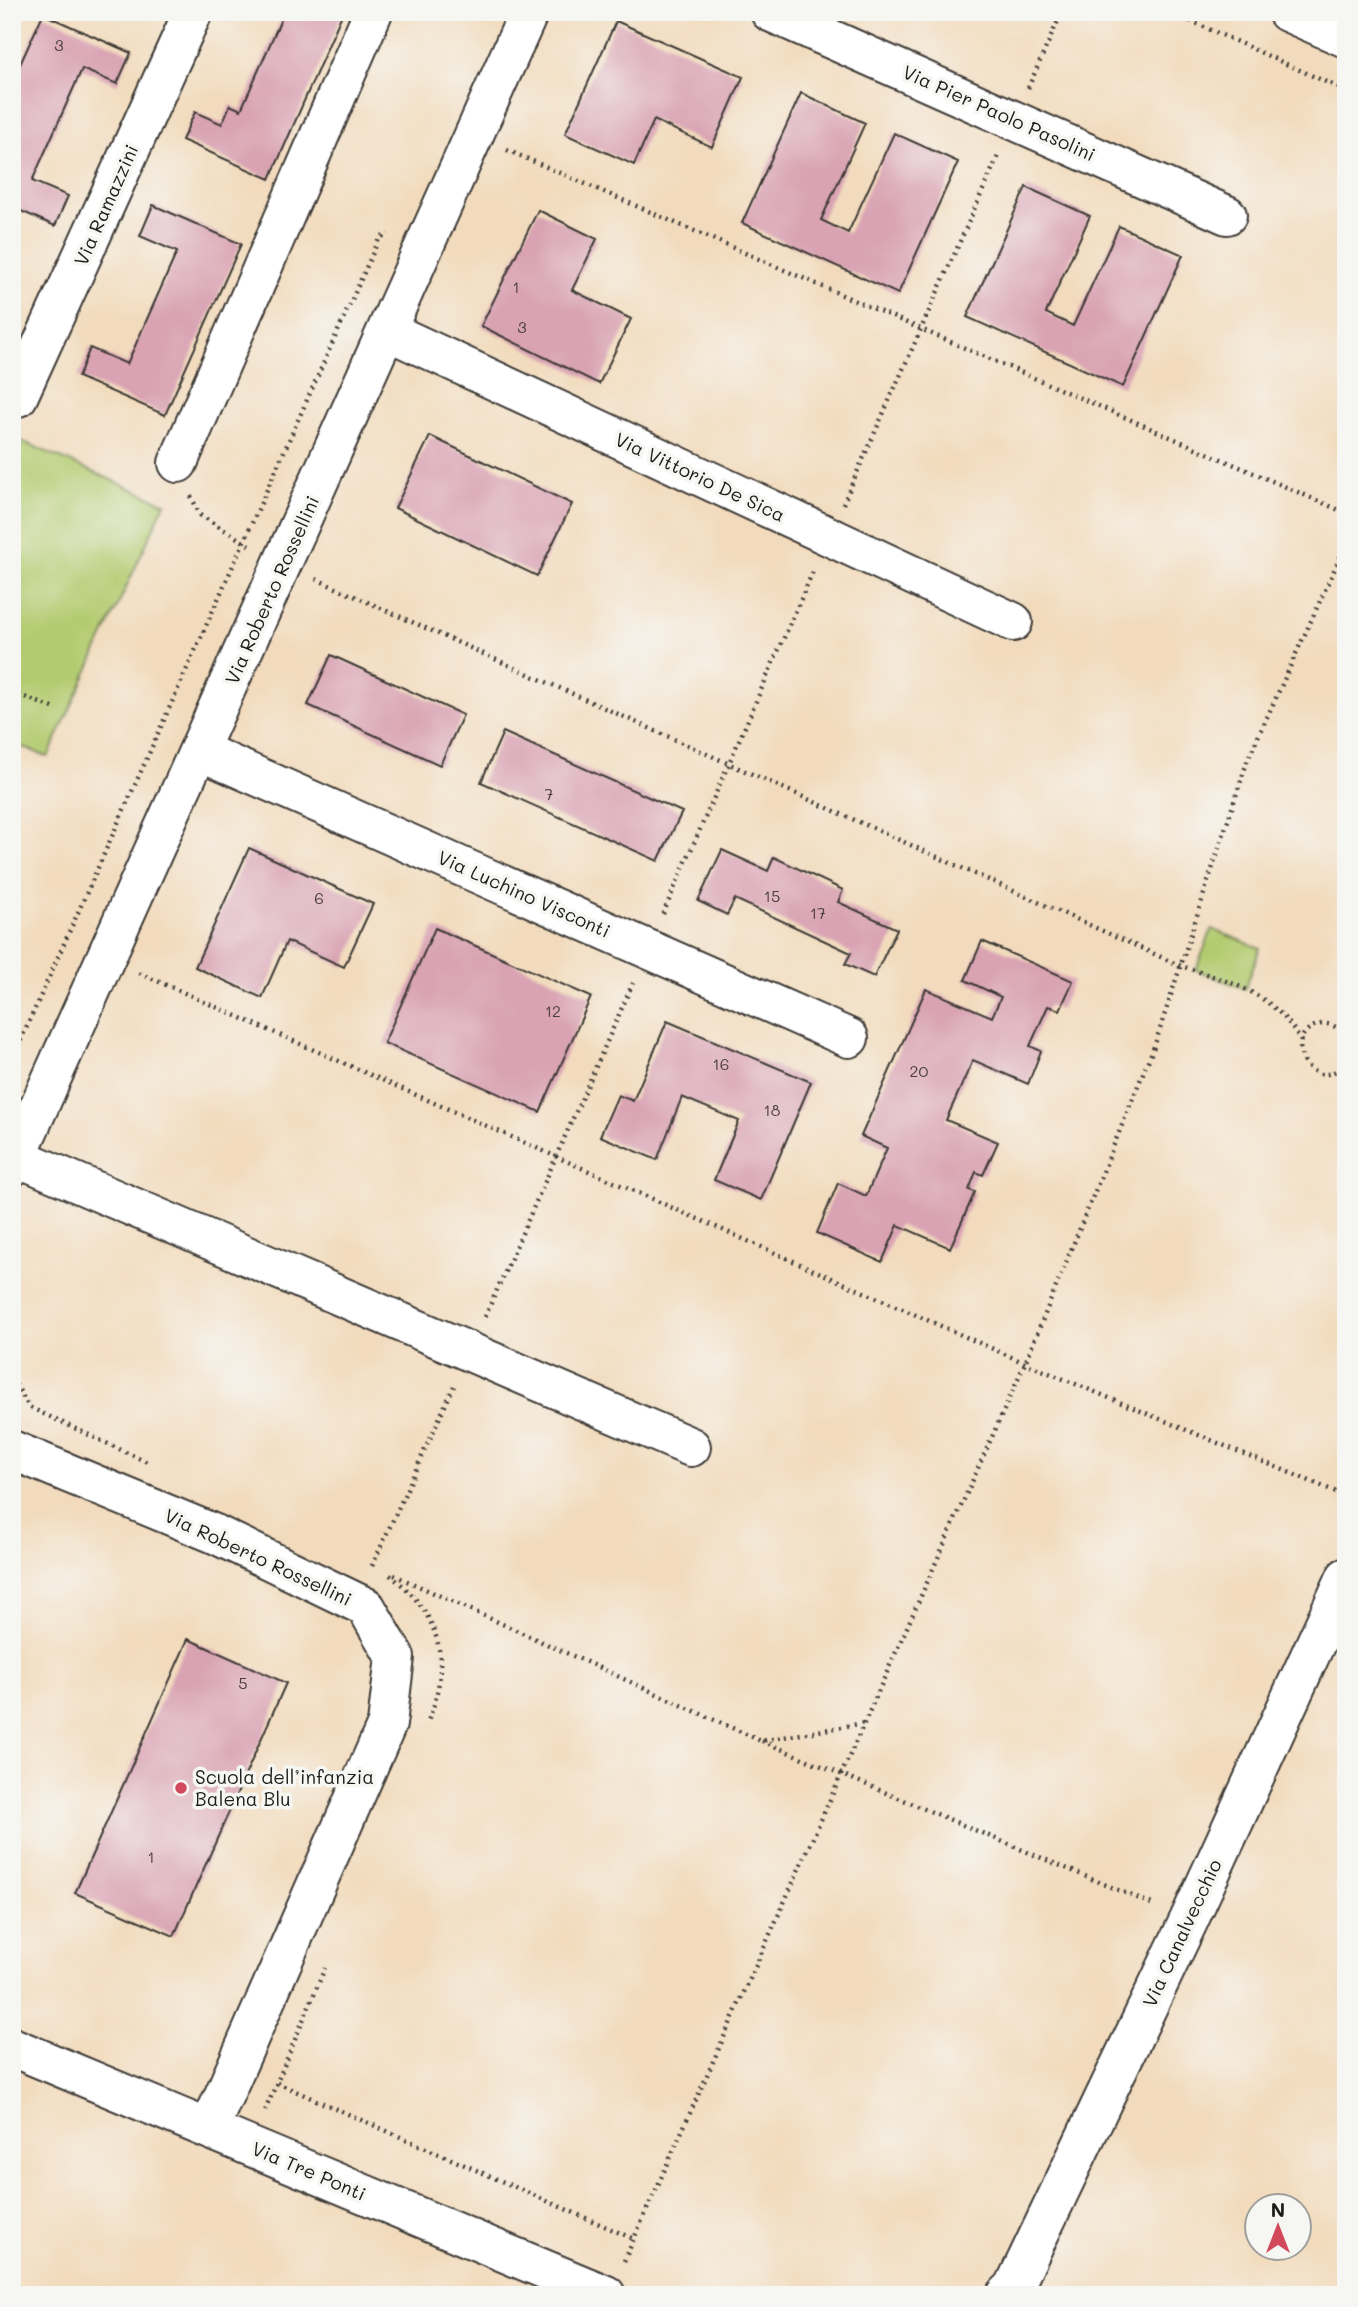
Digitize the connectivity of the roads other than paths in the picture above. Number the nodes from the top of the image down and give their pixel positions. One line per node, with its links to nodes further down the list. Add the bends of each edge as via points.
1 (193, 12): 9 (street, Via Ramazzini)
2 (373, 12): 10 (street)
3 (529, 12): 8 (street, Via Roberto Rossellini)
4 (770, 12): 7 (street, Via Pier Paolo Pasolini)
5 (1287, 12): 6 (street)
6 (1346, 38)
7 (1227, 215)
8 (388, 331): 11 (street, Via Vittorio De Sica); 12 (street, Via Roberto Rossellini)
9 (18, 397)
10 (184, 478)
11 (1013, 622)
12 (200, 751): 13 (street, Via Luchino Visconti); 14 (street, Via Roberto Rossellini)
13 (849, 1038)
14 (14, 1162): 15 (street)
15 (691, 1447)
16 (12, 1450): 19 (street, Via Roberto Rossellini, via 215,1534 366,1607 395,1657 387,1724)
17 (1346, 1577): 21 (street, Via Canalvecchio)
18 (12, 2047): 19 (street, Via Tre Ponti)
19 (209, 2129): 20 (street, Via Tre Ponti)
20 (612, 2284)
21 (1011, 2292)

